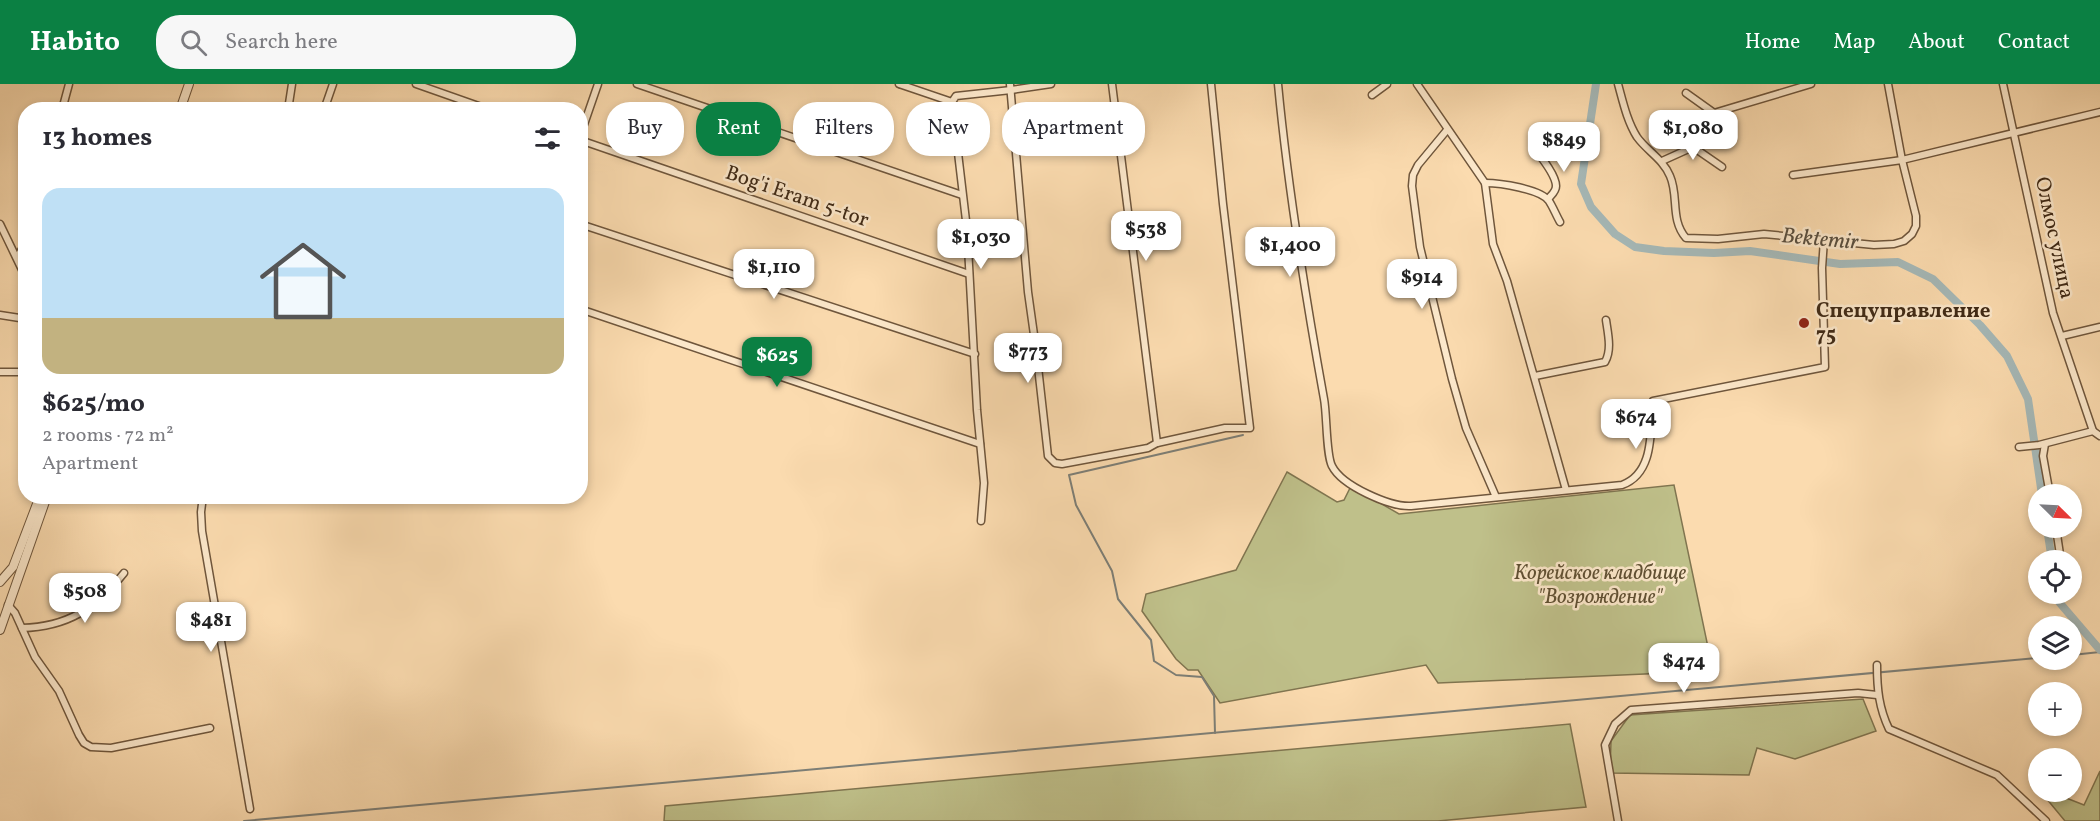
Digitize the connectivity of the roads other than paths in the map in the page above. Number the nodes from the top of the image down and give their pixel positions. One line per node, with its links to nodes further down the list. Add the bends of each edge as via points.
1 (69, 84): 23 (street)
2 (189, 84): 24 (street)
3 (194, 84): 25 (street)
4 (292, 84): 26 (street)
5 (333, 84): 27 (street)
6 (416, 84): 28 (street)
7 (598, 84): 31 (street)
8 (637, 84): 42 (street)
9 (899, 84): 29 (street)
10 (1050, 84): 20 (street)
11 (1112, 84): 62 (street)
12 (1211, 84): 62 (street, via 1250,428 1225,428)
13 (1278, 84): 68 (street, via 1287,173 1332,466 1348,482 1394,505)
14 (1387, 84): 22 (street)
15 (1417, 84): 32 (street)
16 (1618, 84): 38 (street, via 1625,113 1638,138)
17 (1811, 84): 21 (street, via 1714,113)
18 (1888, 84): 37 (street)
19 (2003, 84): 33 (street, Олмос улица)
20 (1010, 87): 29 (street, via 956,96); 62 (street, via 1028,292 1048,456 1062,464)
21 (1686, 93)
22 (1372, 95)
23 (64, 102)
24 (183, 102)
25 (188, 102)
26 (289, 102)
27 (327, 102)
28 (467, 102)
29 (952, 102)
30 (2100, 112): 33 (street)
31 (588, 113)
32 (1447, 130): 41 (street); 68 (street, via 1426,154 1413,175 1412,186 1419,237 1466,429)
33 (2014, 133): 37 (street); 55 (street, Олмос улица, via 2053,313)
34 (588, 143): 49 (street, Bog'i Eram 5-tor)
35 (1534, 148): 43 (street, via 1555,182)
36 (958, 156): 42 (street)
37 (1902, 160): 40 (street); 47 (street, via 1916,216 1917,226 1912,234 1894,244)
38 (1662, 161): 39 (street, via 1693,147); 47 (street, via 1671,177 1678,223 1686,238 1764,234)
39 (1722, 167)
40 (1793, 175)
41 (1485, 183): 43 (street, via 1533,192); 59 (street, via 1493,244)
42 (962, 195): 49 (street)
43 (1548, 199): 44 (street)
44 (1560, 222)
45 (0, 224): 48 (street)
46 (588, 227): 56 (street)
47 (1824, 240): 67 (street, via 1825,367 1653,401 1646,462 1633,481)
48 (17, 258)
49 (969, 274): 56 (street)
50 (588, 312): 63 (street)
51 (0, 315): 52 (street)
52 (18, 318)
53 (1606, 320): 59 (street, via 1609,340 1605,362)
54 (2100, 327): 55 (street)
55 (2062, 336): 60 (street, Олмос улица)
56 (975, 354): 63 (street)
57 (0, 372): 58 (street)
58 (18, 372)
59 (1535, 376): 67 (street)
60 (2093, 431): 61 (street); 64 (street)
61 (2100, 436)
62 (1157, 443)
63 (980, 444): 72 (street, via 984,483)
64 (2042, 444): 65 (street); 66 (street)
65 (2019, 447)
66 (2048, 484)
67 (1566, 490): 68 (street)
68 (1496, 497)
69 (37, 504): 74 (street, via 13,567)
70 (44, 504): 75 (street)
71 (202, 504): 81 (street, via 202,531)
72 (981, 521)
73 (124, 573): 76 (street, via 110,591 72,618 40,628)
74 (0, 582)
75 (8, 605): 76 (street); 77 (street)
76 (22, 628): 80 (street, via 79,735 91,747 111,748)
77 (0, 630)
78 (1877, 665): 79 (street)
79 (1877, 695): 82 (street, via 1858,693 1631,710 1615,724 1605,745); 83 (street, via 1889,729 1997,775)
80 (210, 728)
81 (250, 809)
82 (1618, 821)
83 (2046, 821)

